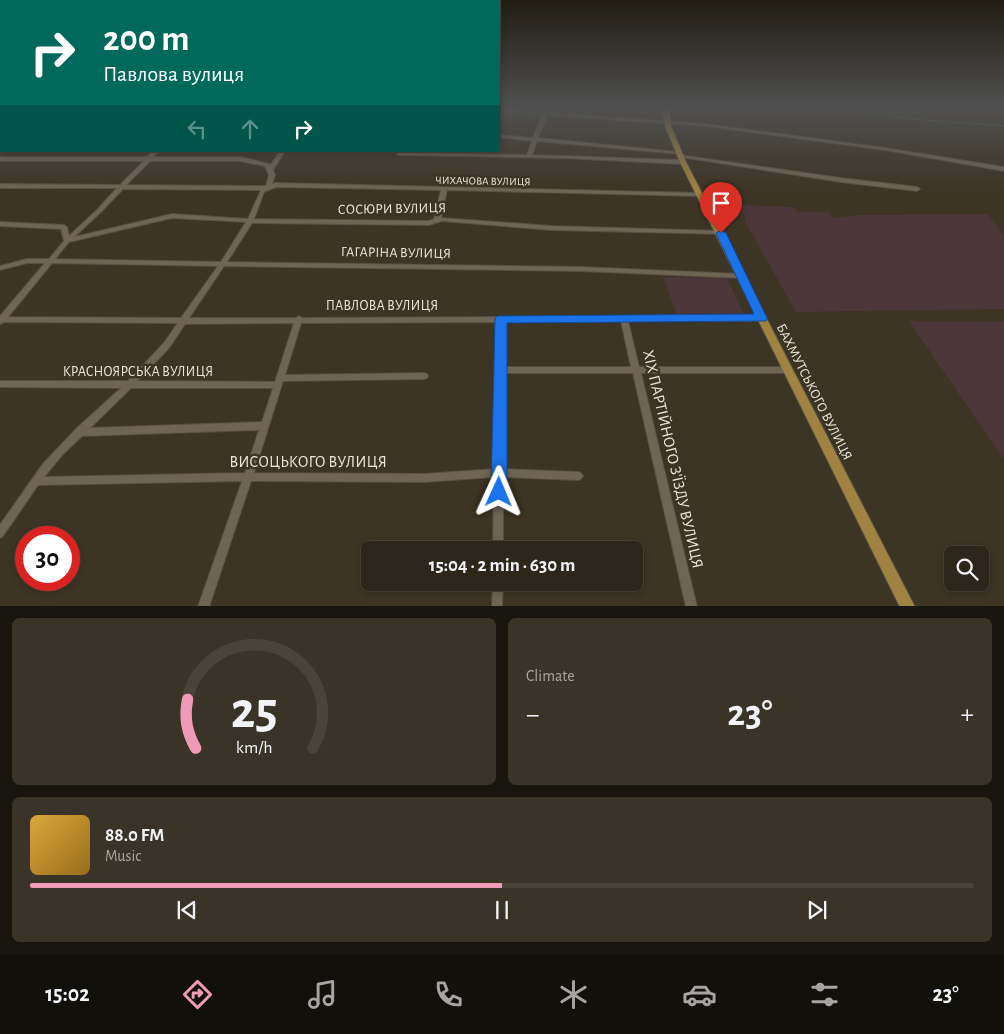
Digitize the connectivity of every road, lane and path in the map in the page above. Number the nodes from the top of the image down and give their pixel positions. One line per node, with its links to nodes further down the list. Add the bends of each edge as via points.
1 (537, 135): 5 (street)
2 (672, 135): 10 (main road, БАХМУТСЬКОГО ВУЛИЦЯ)
3 (774, 135): 13 (street)
4 (500, 136): 5 (street)
5 (536, 139): 9 (street); 10 (street)
6 (155, 152): 12 (street)
7 (281, 152): 14 (street)
8 (399, 154): 9 (street)
9 (529, 156): 10 (street)
10 (681, 157): 18 (street); 20 (main road, БАХМУТСЬКОГО ВУЛИЦЯ)
11 (0, 159): 12 (street)
12 (148, 159): 14 (street, via 240,159 267,165); 15 (street)
13 (1004, 168)
14 (270, 170): 17 (street, via 272,175)
15 (123, 185): 16 (street, ЧИХАЧОВА ВУЛИЦЯ); 17 (street, ЧИХАЧОВА ВУЛИЦЯ); 25 (street)
16 (0, 186)
17 (268, 188): 19 (street, ЧИХАЧОВА ВУЛИЦЯ, via 275,185); 21 (street, via 262,191)
18 (917, 189)
19 (444, 190): 20 (street, ЧИХАЧОВА ВУЛИЦЯ); 22 (street)
20 (699, 194): 24 (main road, БАХМУТСЬКОГО ВУЛИЦЯ)
21 (250, 221): 22 (street, СОСЮРИ ВУЛИЦЯ); 25 (street, СОСЮРИ ВУЛИЦЯ, via 172,216); 27 (street)
22 (437, 221): 24 (street, СОСЮРИ ВУЛИЦЯ)
23 (0, 224): 25 (street, via 64,227)
24 (721, 233): 29 (main road, БАХМУТСЬКОГО ВУЛИЦЯ)
25 (67, 241): 26 (street)
26 (51, 261): 27 (street, ГАГАРІНА ВУЛИЦЯ); 28 (street, ГАГАРІНА ВУЛИЦЯ, via 27,261); 34 (street)
27 (223, 263): 29 (street, ГАГАРІНА ВУЛИЦЯ, via 581,269); 35 (street)
28 (0, 268)
29 (741, 276): 30 (main road, БАХМУТСЬКОГО ВУЛИЦЯ)
30 (761, 318): 33 (street, ПАВЛОВА ВУЛИЦЯ); 38 (main road, БАХМУТСЬКОГО ВУЛИЦЯ)
31 (299, 319): 32 (street, ПАВЛОВА ВУЛИЦЯ); 35 (street, ПАВЛОВА ВУЛИЦЯ); 40 (street)
32 (501, 319): 33 (street, ПАВЛОВА ВУЛИЦЯ); 37 (street)
33 (624, 319): 36 (street, XIX ПАРТІЙНОГО З'ЇЗДУ ВУЛИЦЯ)
34 (1, 320): 35 (street, ПАВЛОВА ВУЛИЦЯ)
35 (184, 321): 42 (street, via 166,346)
36 (637, 369): 37 (street); 38 (street); 54 (street, XIX ПАРТІЙНОГО З'ЇЗДУ ВУЛИЦЯ)
37 (500, 370): 45 (street)
38 (788, 370): 55 (main road, БАХМУТСЬКОГО ВУЛИЦЯ)
39 (424, 376): 40 (street, КРАСНОЯРСЬКА ВУЛИЦЯ)
40 (278, 381): 42 (street, КРАСНОЯРСЬКА ВУЛИЦЯ); 43 (street)
41 (0, 384): 42 (street, КРАСНОЯРСЬКА ВУЛИЦЯ)
42 (130, 384): 44 (street)
43 (264, 426): 44 (street); 47 (street)
44 (79, 432): 48 (street)
45 (499, 473): 46 (street, ВИСОЦЬКОГО ВУЛИЦЯ); 47 (street, ВИСОЦЬКОГО ВУЛИЦЯ, via 424,478); 50 (street)
46 (578, 476)
47 (249, 477): 48 (street, ВИСОЦЬКОГО ВУЛИЦЯ); 52 (street)
48 (37, 481): 49 (street)
49 (0, 533)
50 (498, 541)
51 (498, 591): 53 (street)
52 (204, 606)
53 (498, 606)
54 (692, 606)
55 (908, 606)

